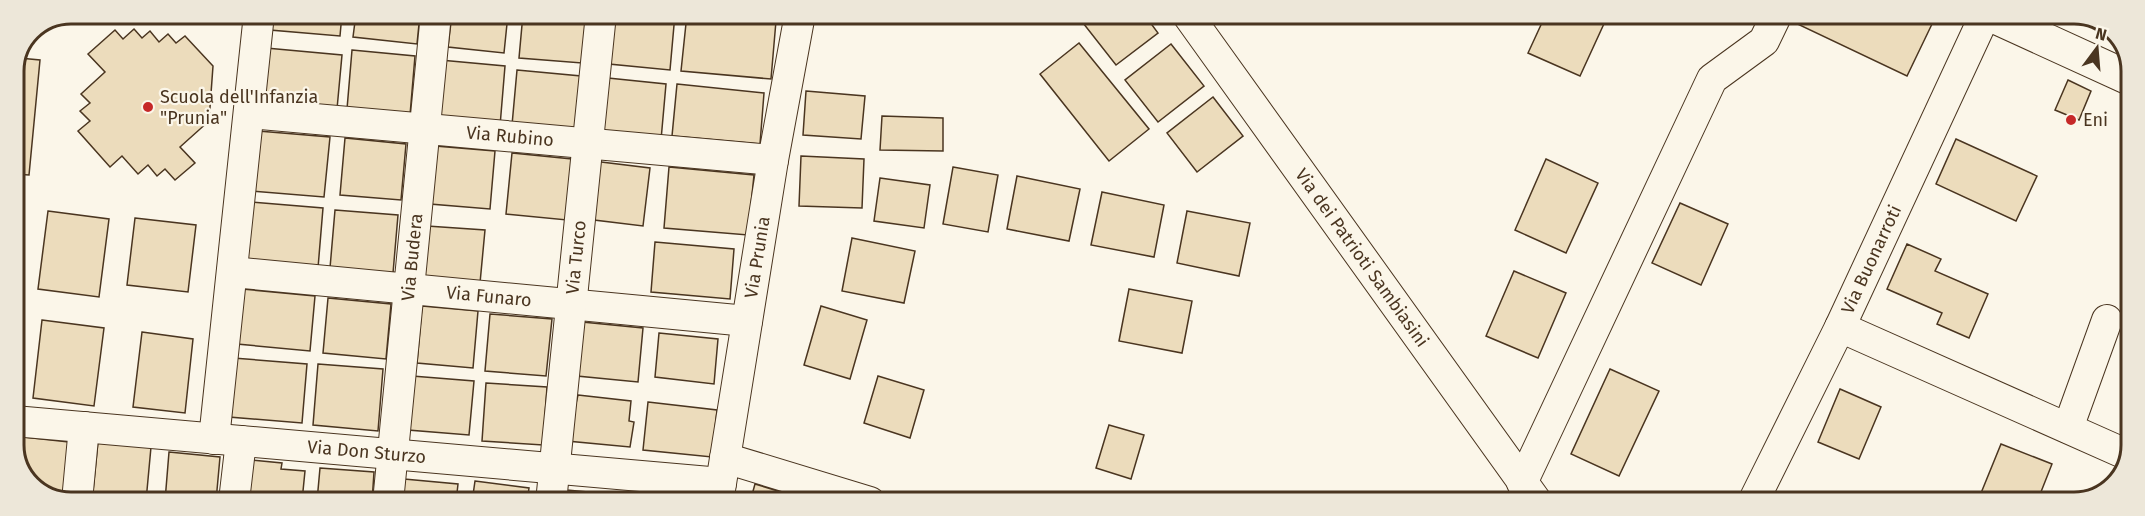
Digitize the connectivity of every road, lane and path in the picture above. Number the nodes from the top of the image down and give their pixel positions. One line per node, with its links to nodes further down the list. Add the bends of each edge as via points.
1 (258, 24): 10 (street)
2 (435, 24): 11 (street, Via Budera)
3 (600, 24): 12 (street, Via Turco)
4 (799, 24): 13 (street, Via Prunia)
5 (1194, 24): 33 (street, Via dei Patrioti Sambiasini)
6 (1772, 24): 34 (street, via 1764,41 1712,79)
7 (1981, 24): 19 (street, Via Buonarroti)
8 (2011, 24): 9 (main road)
9 (2121, 74)
10 (249, 113): 11 (street, Via Rubino); 14 (street)
11 (424, 129): 12 (street, Via Rubino); 15 (street, Via Budera)
12 (587, 144): 13 (street, Via Rubino); 16 (street, Via Turco)
13 (773, 160): 18 (street, Via Prunia)
14 (232, 272): 15 (street, Via Funaro); 23 (street)
15 (409, 289): 16 (street, Via Funaro); 24 (street, Via Budera)
16 (571, 304): 18 (street, Via Funaro); 26 (street, Via Turco)
17 (2107, 320): 22 (street)
18 (747, 321): 27 (street, Via Prunia)
19 (1840, 327): 22 (street); 35 (street, Via Buonarroti)
20 (24, 422): 21 (street, Via Don Sturzo)
21 (84, 428): 23 (street, Via Don Sturzo); 28 (street)
22 (2068, 428): 25 (street)
23 (227, 440): 24 (street, Via Don Sturzo); 29 (street)
24 (392, 454): 26 (street, Via Don Sturzo); 30 (street, Via Budera)
25 (2119, 459)
26 (554, 469): 27 (street, Via Don Sturzo); 31 (street, Via Turco)
27 (721, 481): 32 (street, Via Don Sturzo)
28 (78, 492)
29 (233, 492)
30 (389, 492)
31 (551, 492)
32 (799, 492)
33 (1529, 492)
34 (1530, 492)
35 (1758, 492)

